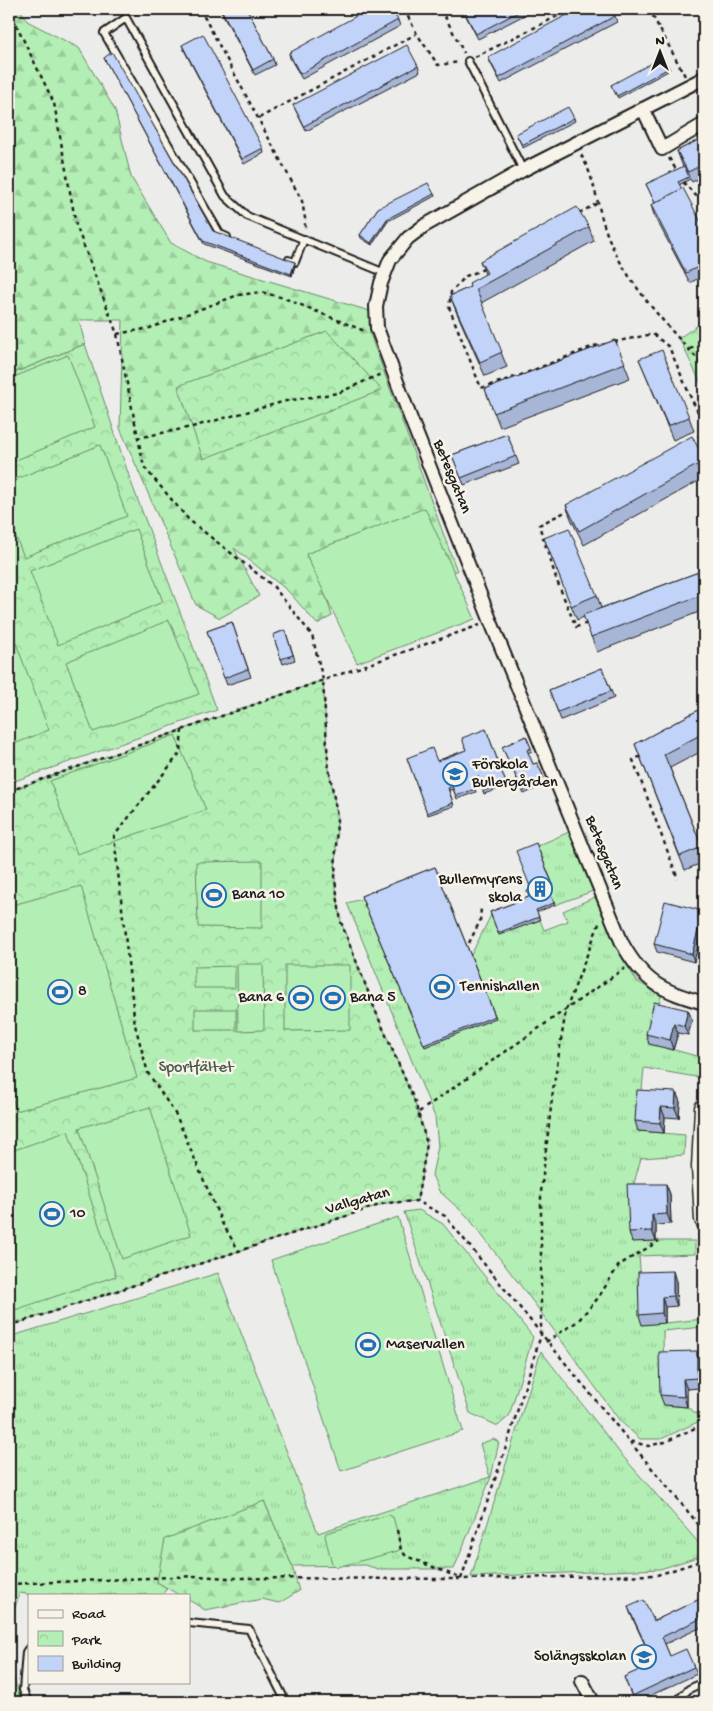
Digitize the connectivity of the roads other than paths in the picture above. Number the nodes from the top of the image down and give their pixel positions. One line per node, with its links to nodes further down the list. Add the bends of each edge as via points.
1 (468, 61): 5 (lane)
2 (704, 78): 3 (street, Betesgatan)
3 (643, 109): 4 (street, via 662,149); 5 (street, Betesgatan)
4 (704, 124)
5 (523, 170): 9 (street, Betesgatan, via 408,238 390,260)
6 (304, 239): 7 (lane, via 247,216 224,196 126,18 104,32 220,234); 8 (lane, via 296,262); 9 (lane)
7 (236, 240)
8 (279, 256)
9 (386, 273): 10 (street, Betesgatan, via 376,306 376,328 491,622 497,647 622,943 646,978 673,994)
10 (704, 1004)
11 (704, 1108): 12 (street, via 701,1167)
12 (704, 1220)
13 (190, 1623): 18 (lane, via 249,1628)
14 (28, 1649): 17 (lane, via 23,1690)
15 (582, 1681): 19 (street)
16 (704, 1682): 20 (lane, via 689,1689)
17 (28, 1702)
18 (286, 1702)
19 (593, 1702)
20 (676, 1702)

